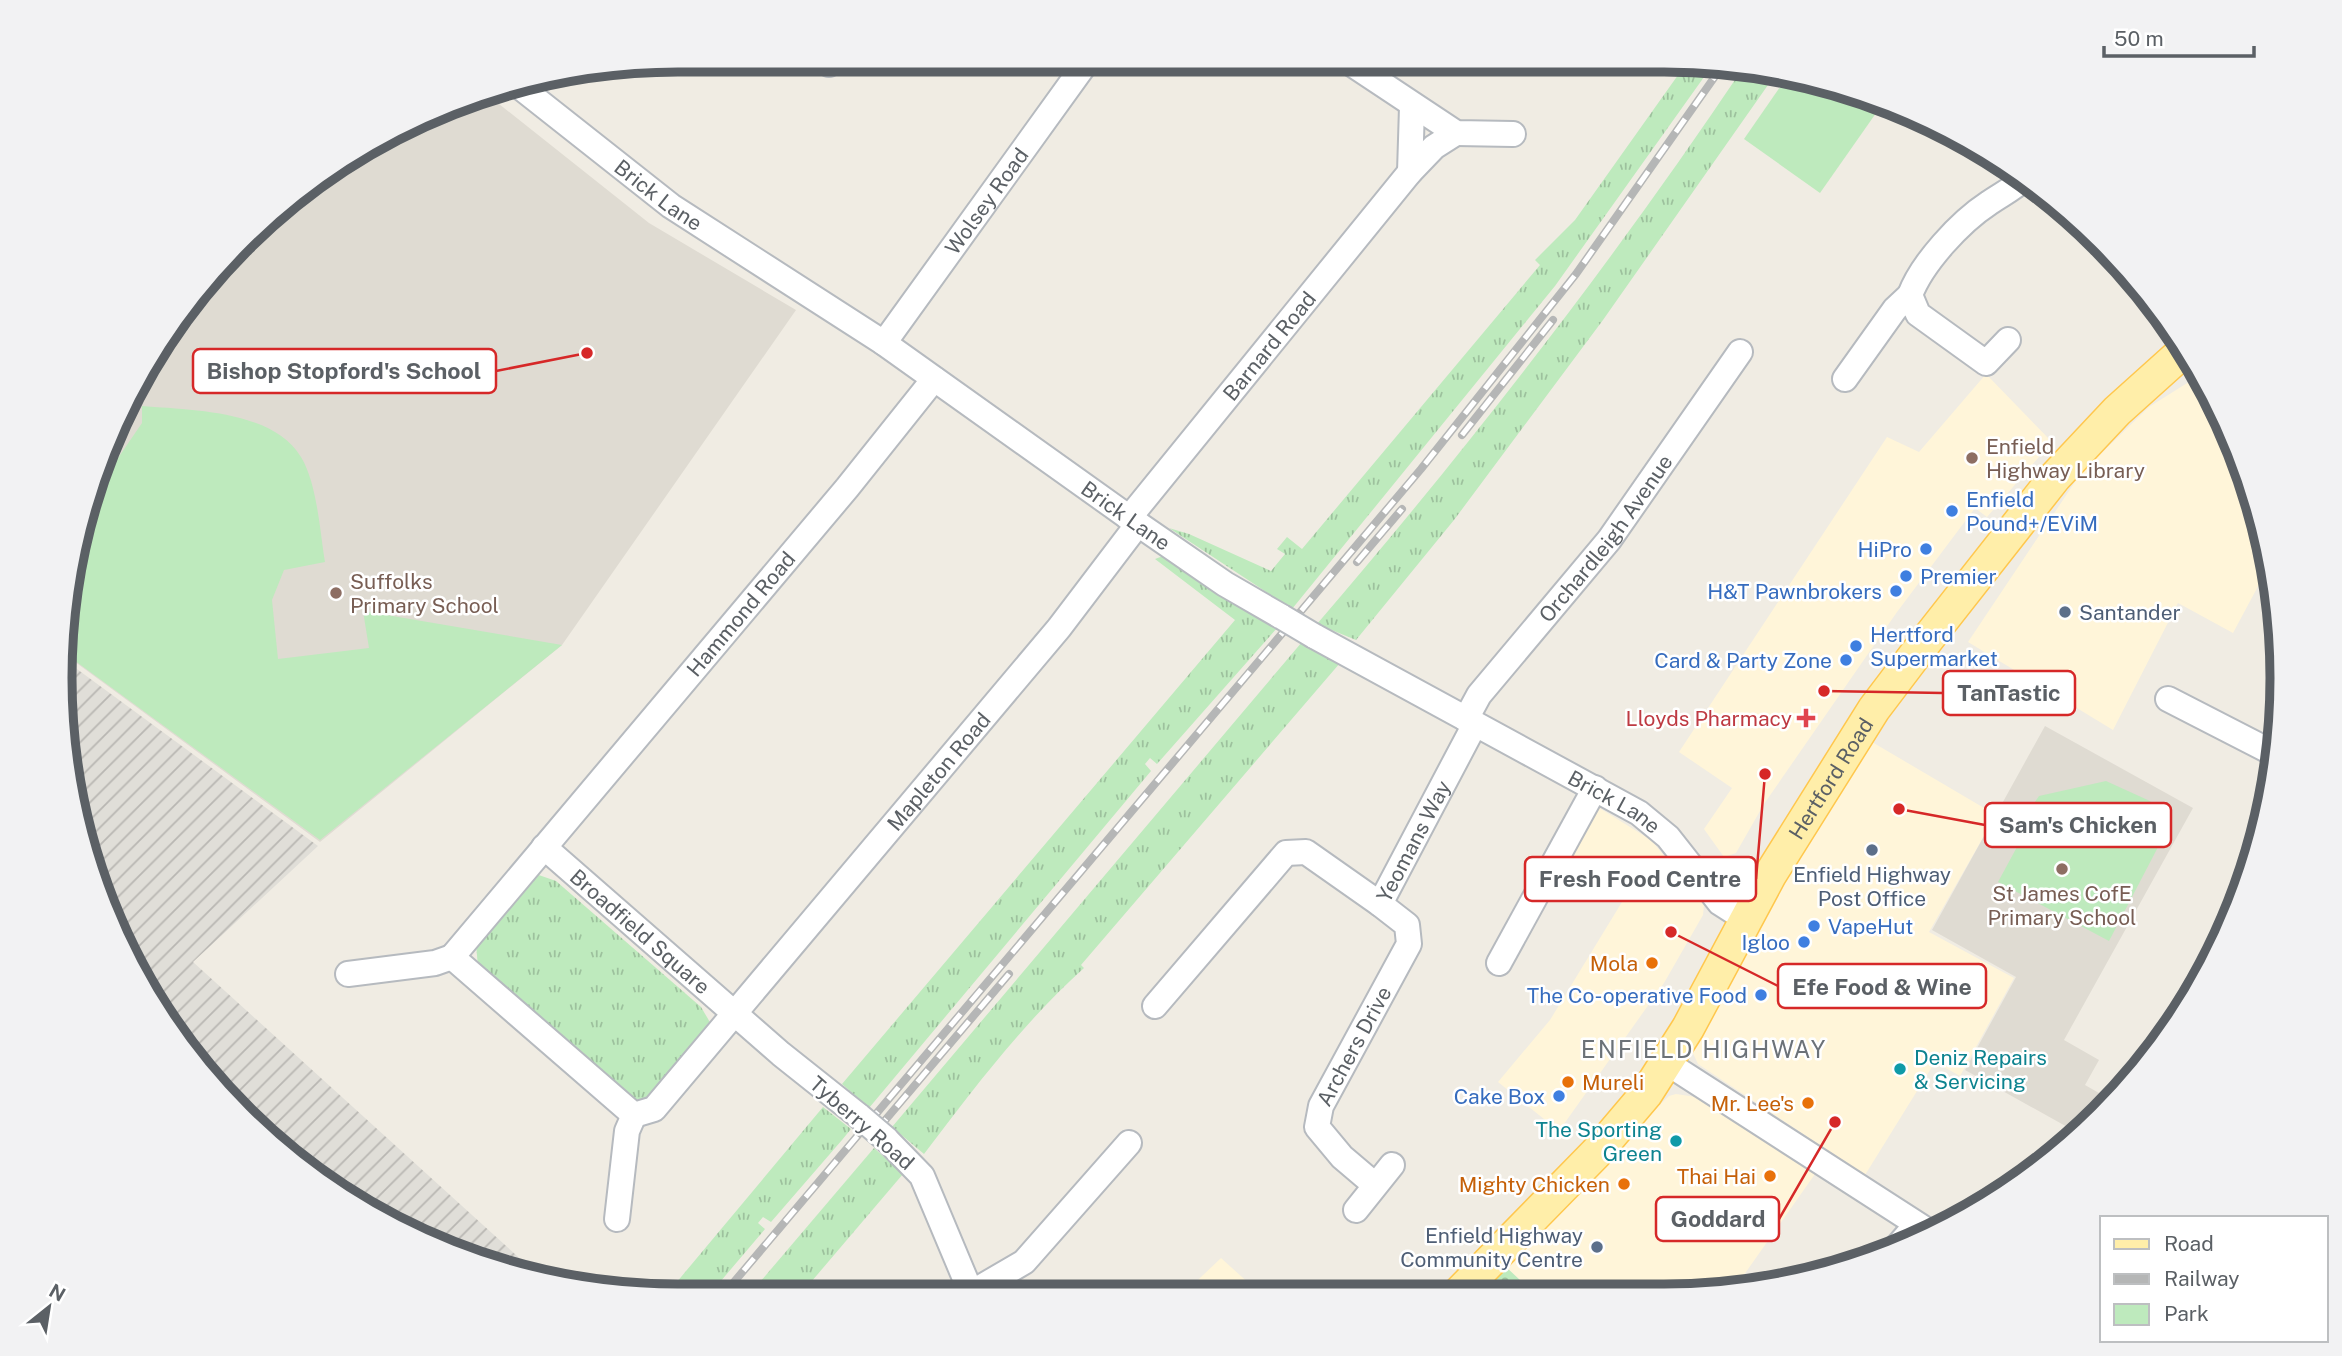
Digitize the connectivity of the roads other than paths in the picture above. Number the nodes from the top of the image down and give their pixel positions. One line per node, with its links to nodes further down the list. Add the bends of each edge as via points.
1 (1079, 72): 11 (street, Wolsey Road)
2 (1363, 72): 4 (street)
3 (525, 91): 11 (street, Brick Lane, via 671,206)
4 (1412, 107): 5 (street); 7 (street)
5 (1455, 133): 6 (street); 7 (street, Barnard Road)
6 (1513, 134)
7 (1410, 172): 16 (street, Barnard Road)
8 (2017, 186): 9 (street, via 1989,203 1929,259)
9 (1910, 295): 10 (street, via 1918,314 1986,363); 15 (street)
10 (2008, 340)
11 (884, 343): 14 (street, Brick Lane)
12 (1740, 352): 18 (street, Orchardleigh Avenue, via 1609,540 1479,695)
13 (2178, 357): 23 (main road, Hertford Road, via 2117,411 2062,470 1915,655 1860,730)
14 (934, 379): 16 (street, Brick Lane); 21 (street, Hammond Road, via 848,488)
15 (1845, 379)
16 (1133, 521): 18 (street, Brick Lane, bridge, via 1225,584); 28 (street, Mapleton Road, via 1059,628)
17 (2168, 699): 19 (street)
18 (1471, 722): 20 (street, Brick Lane); 22 (street, Yeomans Way)
19 (2266, 749)
20 (1595, 789): 23 (street, Brick Lane, via 1654,825 1720,904); 25 (street)
21 (544, 847): 24 (street); 28 (street, Broadfield Square)
22 (1380, 904): 27 (street, Yeomans Way, via 1307,852 1286,853); 33 (street, Archers Drive, via 1407,925 1409,944 1321,1106 1317,1127 1342,1157)
23 (1745, 919): 29 (main road, Hertford Road)
24 (452, 957): 26 (street); 30 (street)
25 (1499, 963)
26 (348, 974)
27 (1155, 1006)
28 (734, 1014): 30 (street, via 654,1109); 37 (street, Tyberry Road, bridge, via 886,1139 922,1176)
29 (1667, 1063): 36 (street); 39 (main road, Hertford Road, via 1596,1153)
30 (634, 1115): 35 (street, via 627,1131)
31 (1129, 1143): 38 (street, via 1024,1262)
32 (1392, 1165): 33 (street)
33 (1376, 1185): 34 (street)
34 (1356, 1210)
35 (617, 1219)
36 (1921, 1227)
37 (967, 1284)
38 (988, 1284)
39 (1468, 1284)

